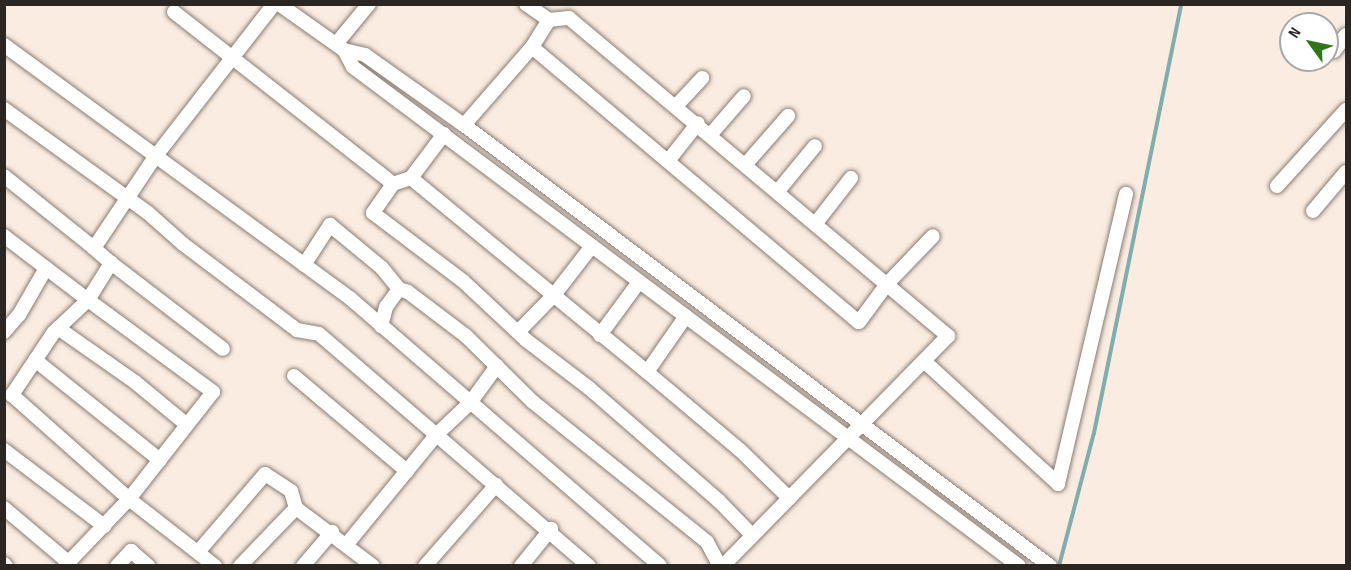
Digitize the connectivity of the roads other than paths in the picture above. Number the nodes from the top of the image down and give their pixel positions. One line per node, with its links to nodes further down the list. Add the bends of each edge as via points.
1 (274, 4): 10 (street)
2 (279, 4): 9 (street)
3 (369, 4): 9 (street)
4 (526, 4): 6 (street)
5 (174, 12): 10 (street)
6 (549, 20): 8 (street); 13 (street, via 569,18)
7 (4, 45): 22 (street)
8 (532, 46): 18 (street); 23 (street)
9 (340, 47): 18 (street, via 365,54); 19 (street, via 353,68)
10 (232, 58): 22 (street); 29 (street)
11 (702, 78): 13 (street)
12 (744, 96): 20 (street)
13 (677, 105): 17 (street)
14 (4, 109): 33 (street)
15 (1347, 110): 30 (street)
16 (788, 116): 24 (street)
17 (698, 123): 20 (street); 23 (street)
18 (464, 125): 62 (street)
19 (444, 134): 27 (street); 38 (street)
20 (711, 134): 24 (street)
21 (815, 146): 31 (street)
22 (155, 157): 33 (street); 41 (street)
23 (668, 160): 44 (street, via 858,322)
24 (746, 164): 31 (street)
25 (1347, 172): 34 (street)
26 (4, 176): 39 (street)
27 (411, 178): 29 (street); 46 (street)
28 (851, 178): 35 (street)
29 (393, 184): 52 (street, via 373,213 463,281)
30 (1277, 186)
31 (778, 191): 35 (street)
32 (1126, 194): 56 (street, via 1058,484)
33 (126, 197): 39 (street); 64 (street, via 297,330 319,334)
34 (1312, 211)
35 (816, 223): 44 (street)
36 (933, 236): 44 (street)
37 (7, 244): 42 (street)
38 (592, 246): 43 (street); 46 (street)
39 (94, 248): 40 (street)
40 (111, 263): 47 (street); 54 (street)
41 (304, 265): 45 (street, via 330,225 382,268); 49 (street)
42 (46, 268): 47 (street); 51 (street, via 20,315)
43 (639, 282): 48 (street); 53 (street)
44 (887, 284): 56 (street, via 948,336)
45 (399, 289): 49 (street, via 386,307); 57 (street, via 466,336)
46 (554, 295): 52 (street); 53 (street)
47 (88, 300): 50 (street); 63 (street, via 213,392)
48 (686, 316): 58 (street); 65 (street)
49 (381, 326): 61 (street)
50 (58, 328): 55 (street); 63 (street, via 135,382)
51 (4, 332)
52 (518, 332): 77 (street, via 719,501)
53 (600, 335): 58 (street)
54 (223, 349)
55 (35, 360): 60 (street); 67 (street)
56 (924, 361): 62 (street)
57 (497, 366): 61 (street); 91 (street, via 533,402 707,542)
58 (647, 372): 70 (street, via 740,450)
59 (294, 376): 68 (street)
60 (8, 400): 71 (street)
61 (470, 403): 64 (street); 90 (street)
62 (862, 424): 65 (street); 93 (street)
63 (187, 425): 67 (street)
64 (437, 434): 68 (street); 69 (street)
65 (848, 438): 70 (street); 92 (street)
66 (4, 450): 74 (street)
67 (160, 460): 71 (street)
68 (407, 471): 78 (street)
69 (496, 485): 75 (street); 87 (street)
70 (789, 498): 77 (street)
71 (129, 499): 74 (street); 79 (street)
72 (4, 508): 80 (street)
73 (296, 508): 76 (street); 79 (street, via 291,492 265,474); 85 (street)
74 (104, 526): 80 (street)
75 (550, 530): 88 (street); 89 (street)
76 (332, 532): 78 (street); 86 (street)
77 (752, 535): 91 (street)
78 (347, 544): 81 (street)
79 (198, 552): 84 (street)
80 (67, 564)
81 (370, 565)
82 (117, 566): 83 (street, via 131,551)
83 (148, 566)
84 (215, 566)
85 (240, 566)
86 (303, 566)
87 (425, 566)
88 (521, 566)
89 (590, 566)
90 (660, 566)
91 (721, 566)
92 (1019, 566)
93 (1050, 566)

